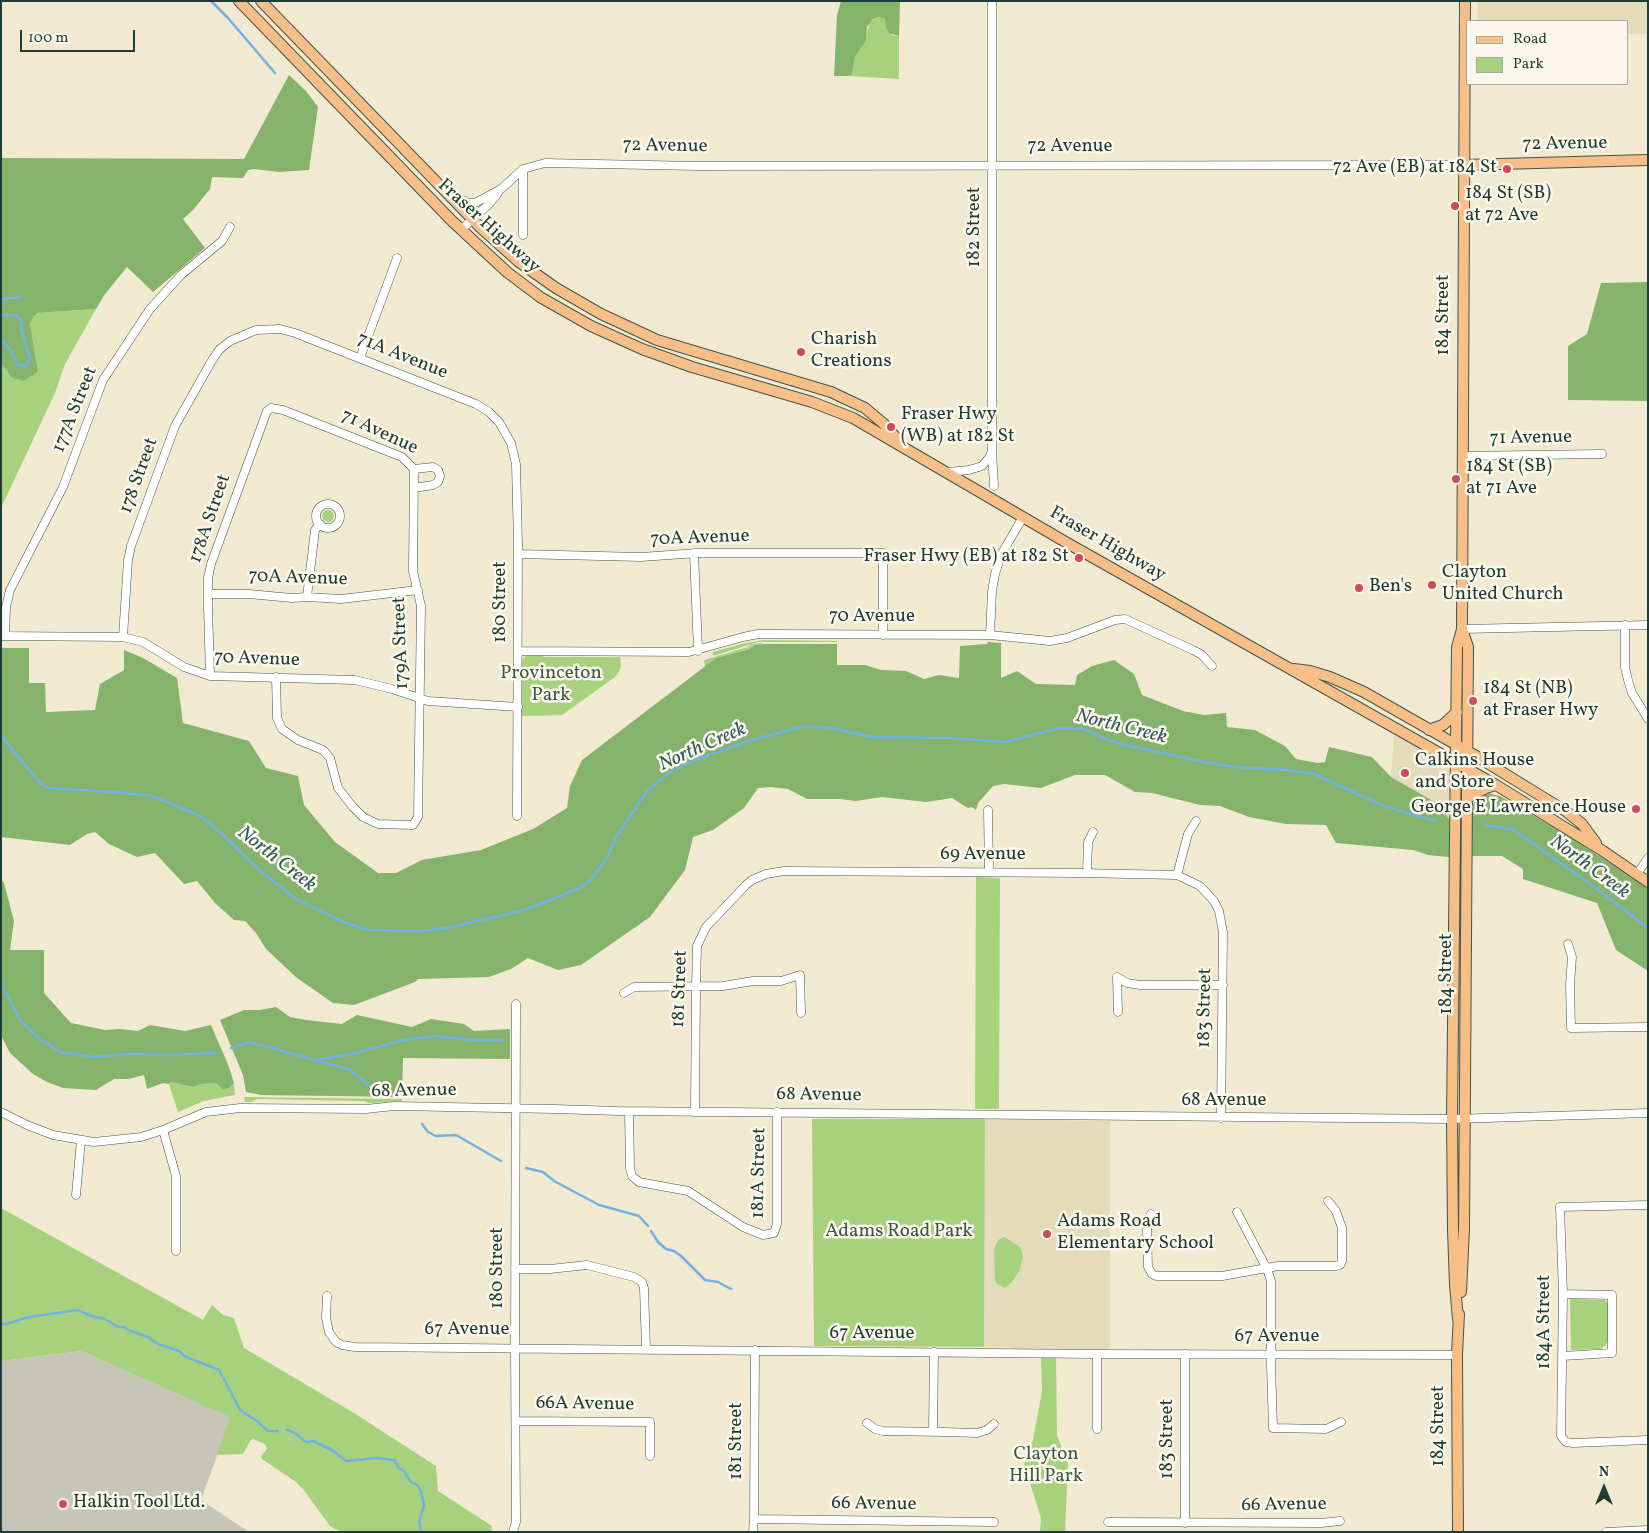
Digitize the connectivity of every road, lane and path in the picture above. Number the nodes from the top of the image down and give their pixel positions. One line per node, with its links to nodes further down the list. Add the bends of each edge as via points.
1 (260, 1): 10 (main road, Fraser Highway)
2 (992, 1): 6 (street, 182 Street)
3 (1465, 1): 7 (main road, 184 Street)
4 (240, 2): 13 (main road, Fraser Highway)
5 (1648, 160): 7 (main road, 72 Avenue)
6 (992, 165): 7 (street, 72 Avenue); 8 (street, 72 Avenue, via 544,163); 20 (street, 182 Street)
7 (1464, 165): 22 (main road, 184 Street)
8 (523, 169): 9 (street, 72 Avenue); 14 (street)
9 (501, 189): 10 (street, 72 Avenue, via 476,204); 11 (street, 72 Avenue)
10 (448, 194): 11 (main road, Fraser Highway)
11 (472, 219): 13 (street, 72 Avenue); 19 (main road, Fraser Highway, via 519,262 601,314 657,340 831,392 865,408)
12 (230, 227): 40 (street, 177A Street, via 222,241 181,275 150,309 103,380 63,487 10,590)
13 (461, 230): 19 (main road, Fraser Highway, via 507,272 540,296 606,333 659,356 830,408)
14 (523, 236)
15 (397, 258): 17 (street)
16 (230, 341): 17 (street, 71A Avenue, via 256,330 280,329); 41 (street, 178 Street, via 211,362 175,426 131,546)
17 (360, 358): 25 (street, 71A Avenue, via 489,412 499,422 511,444)
18 (271, 408): 23 (street, 71 Avenue, via 284,410 402,457); 33 (street, 178A Street, via 265,416 211,564)
19 (910, 450): 24 (main road, Fraser Highway)
20 (992, 452): 24 (street, via 982,466); 26 (street, 182 Street)
21 (1602, 454): 22 (street, 71 Avenue)
22 (1462, 456): 37 (main road, 184 Street)
23 (414, 469): 27 (street, 179A Street); 27 (street, 71 Avenue, via 433,467 440,476 434,485)
24 (947, 472): 28 (main road, Fraser Highway)
25 (517, 479): 31 (street, 180 Street)
26 (994, 486)
27 (414, 488): 32 (street, 179A Street, via 413,571)
28 (1023, 517): 39 (street, via 1001,555 995,574); 45 (main road, Fraser Highway)
29 (320, 524): 34 (street, via 316,530)
30 (694, 553): 31 (street, 70A Avenue, via 641,556); 38 (street, 70A Avenue, via 883,553); 43 (street)
31 (518, 554): 42 (street, 180 Street)
32 (418, 590): 34 (street, 70A Avenue, via 341,599); 48 (street, 179A Street, via 421,606)
33 (208, 594): 34 (street, 70A Avenue); 46 (street, 178A Street)
34 (307, 597)
35 (1625, 625): 36 (street); 37 (street); 51 (street, via 1628,680)
36 (1648, 625)
37 (1462, 629): 50 (main road, 184 Street, via 1457,647); 54 (main road, 184 Street, via 1468,646)
38 (883, 635): 39 (street, 70 Avenue); 43 (street, 70 Avenue, via 758,634)
39 (990, 635): 44 (street, 70 Avenue, via 1050,641 1125,619 1193,650)
40 (3, 636): 41 (street, 70 Avenue)
41 (123, 637): 46 (street, 70 Avenue, via 143,642 184,667)
42 (518, 651): 43 (street, 70 Avenue); 49 (street, 180 Street)
43 (698, 651)
44 (1212, 666)
45 (1289, 668): 52 (main road, Fraser Highway, via 1330,677 1364,692); 55 (main road, Fraser Highway)
46 (210, 676): 47 (street, 70 Avenue)
47 (276, 677): 48 (street, 70 Avenue, via 355,680); 48 (street, 179A Street, via 277,718 282,729 323,750 330,758 338,788 363,817 378,824 413,825 418,817)
48 (420, 699): 49 (street, 70 Avenue)
49 (518, 708): 60 (street, 180 Street)
50 (1457, 712): 52 (main road, via 1443,725); 53 (main road, 184 Street)
51 (1648, 719)
52 (1429, 730): 53 (main road, Fraser Highway)
53 (1456, 745): 54 (main road, Fraser Highway); 55 (main road, 184 Street)
54 (1467, 751): 56 (main road, 184 Street); 63 (main road, Fraser Highway, via 1567,812 1582,824)
55 (1456, 763): 56 (main road, Fraser Highway); 73 (main road, 184 Street)
56 (1467, 769): 57 (main road, Fraser Highway); 58 (main road, 184 Street)
57 (1496, 786): 58 (main road); 63 (main road, Fraser Highway)
58 (1467, 798): 74 (main road, 184 Street)
59 (988, 810): 65 (street)
60 (518, 816)
61 (1196, 821): 68 (street, via 1188,834)
62 (1093, 832): 66 (street, via 1088,842)
63 (1603, 851): 67 (main road, Fraser Highway)
64 (1648, 858): 67 (street)
65 (989, 872): 66 (street, 69 Avenue); 70 (street, 69 Avenue, via 784,871 766,874)
66 (1087, 873): 68 (street, 69 Avenue)
67 (1637, 874): 69 (main road, Fraser Highway)
68 (1177, 875): 71 (street, 69 Avenue, via 1200,886)
69 (1648, 882)
70 (746, 885): 76 (street, 181 Street, via 701,936 696,954)
71 (1214, 901): 75 (street, 183 Street, via 1222,921)
72 (1568, 944): 81 (street, via 1572,957 1571,1028)
73 (1453, 960): 74 (main road); 89 (main road, 184 Street)
74 (1465, 975): 90 (main road, 184 Street)
75 (1223, 986): 79 (street, via 1140,985 1117,977); 88 (street, 183 Street)
76 (696, 987): 77 (street, via 634,987); 80 (street, via 781,981 800,974); 85 (street, 181 Street)
77 (624, 993)
78 (516, 1004): 82 (street, 180 Street)
79 (1118, 1012)
80 (801, 1013)
81 (1648, 1027)
82 (516, 1108): 84 (street, 68 Avenue); 91 (street, 68 Avenue, via 230,1108 198,1115); 99 (street, 180 Street)
83 (1, 1112): 92 (street, 68 Avenue, via 39,1130)
84 (629, 1112): 85 (street, 68 Avenue); 86 (street, 181A Street, via 632,1176 639,1182 688,1191 743,1227 763,1235 774,1233 777,1224)
85 (695, 1112): 86 (street, 68 Avenue)
86 (777, 1112): 88 (street, 68 Avenue)
87 (1648, 1113): 90 (street, 68 Avenue)
88 (1220, 1118): 89 (street, 68 Avenue)
89 (1452, 1119): 90 (street, 68 Avenue); 103 (main road, 184 Street, via 1453,1239)
90 (1464, 1119): 103 (main road, 184 Street, via 1464,1242)
91 (163, 1130): 92 (street, 68 Avenue, via 105,1142); 98 (street, via 176,1176)
92 (81, 1140): 93 (street)
93 (76, 1195)
94 (1328, 1201): 100 (street, via 1339,1216 1342,1234 1340,1264)
95 (1648, 1205): 101 (street, 184A Street, via 1560,1207)
96 (1237, 1212): 100 (street)
97 (1151, 1214): 100 (street, via 1147,1230 1148,1267 1156,1276 1222,1276)
98 (176, 1250)
99 (515, 1269): 104 (street, 180 Street); 105 (street, via 587,1265 634,1277 642,1282 644,1288)
100 (1267, 1269): 110 (street, via 1272,1286)
101 (1563, 1294): 112 (street, 184A Street); 112 (street, via 1612,1295 1612,1354)
102 (327, 1296): 104 (street, 67 Avenue, via 329,1332 342,1345)
103 (1458, 1319): 111 (main road, 184 Street)
104 (514, 1348): 105 (street, 67 Avenue); 113 (street, 180 Street)
105 (646, 1349): 106 (street, 67 Avenue)
106 (755, 1350): 107 (street, 67 Avenue); 121 (street, 181 Street)
107 (934, 1352): 108 (street, 67 Avenue); 118 (street)
108 (1097, 1354): 109 (street, 67 Avenue); 117 (street)
109 (1185, 1354): 110 (street, 67 Avenue); 125 (street, 183 Street)
110 (1272, 1354): 111 (street, 67 Avenue); 114 (street, via 1273,1428 1326,1428)
111 (1457, 1355): 129 (main road, 184 Street)
112 (1563, 1356): 119 (street, 184A Street, via 1561,1436 1566,1442)
113 (516, 1421): 120 (street, 66A Avenue, via 650,1422); 127 (street, 180 Street, via 516,1522)
114 (1341, 1422)
115 (867, 1423): 118 (street, via 883,1431)
116 (994, 1424): 118 (street, via 977,1432)
117 (1097, 1428)
118 (933, 1432)
119 (1648, 1440)
120 (650, 1456)
121 (754, 1519): 123 (street, 66 Avenue); 128 (street, 181 Street)
122 (1340, 1521): 125 (street, 66 Avenue)
123 (994, 1522)
124 (1108, 1522): 125 (street, 66 Avenue)
125 (1185, 1523)
126 (1648, 1530): 130 (street)
127 (513, 1532)
128 (752, 1532)
129 (1458, 1532)
130 (1606, 1532)

